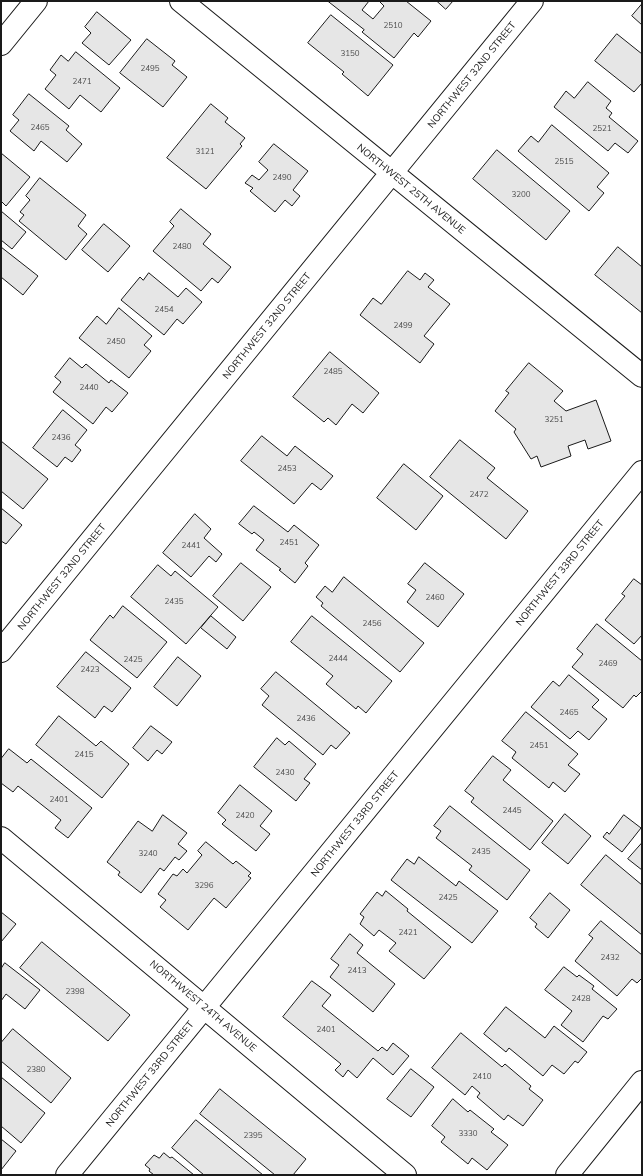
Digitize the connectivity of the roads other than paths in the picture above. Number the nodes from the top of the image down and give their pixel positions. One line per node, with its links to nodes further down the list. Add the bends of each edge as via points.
1 (36, 1): 4 (street)
2 (180, 1): 5 (street, NORTHWEST 25TH AVENUE)
3 (532, 1): 5 (street, NORTHWEST 32ND STREET)
4 (1, 44)
5 (392, 173): 6 (street, NORTHWEST 25TH AVENUE); 8 (street, NORTHWEST 32ND STREET)
6 (642, 376)
7 (642, 472): 10 (street, NORTHWEST 33RD STREET)
8 (1, 651)
9 (1, 838): 10 (street, NORTHWEST 24TH AVENUE)
10 (205, 1007): 12 (street, NORTHWEST 33RD STREET); 13 (street, NORTHWEST 24TH AVENUE)
11 (642, 1082): 14 (street)
12 (67, 1175)
13 (405, 1175)
14 (567, 1175)

